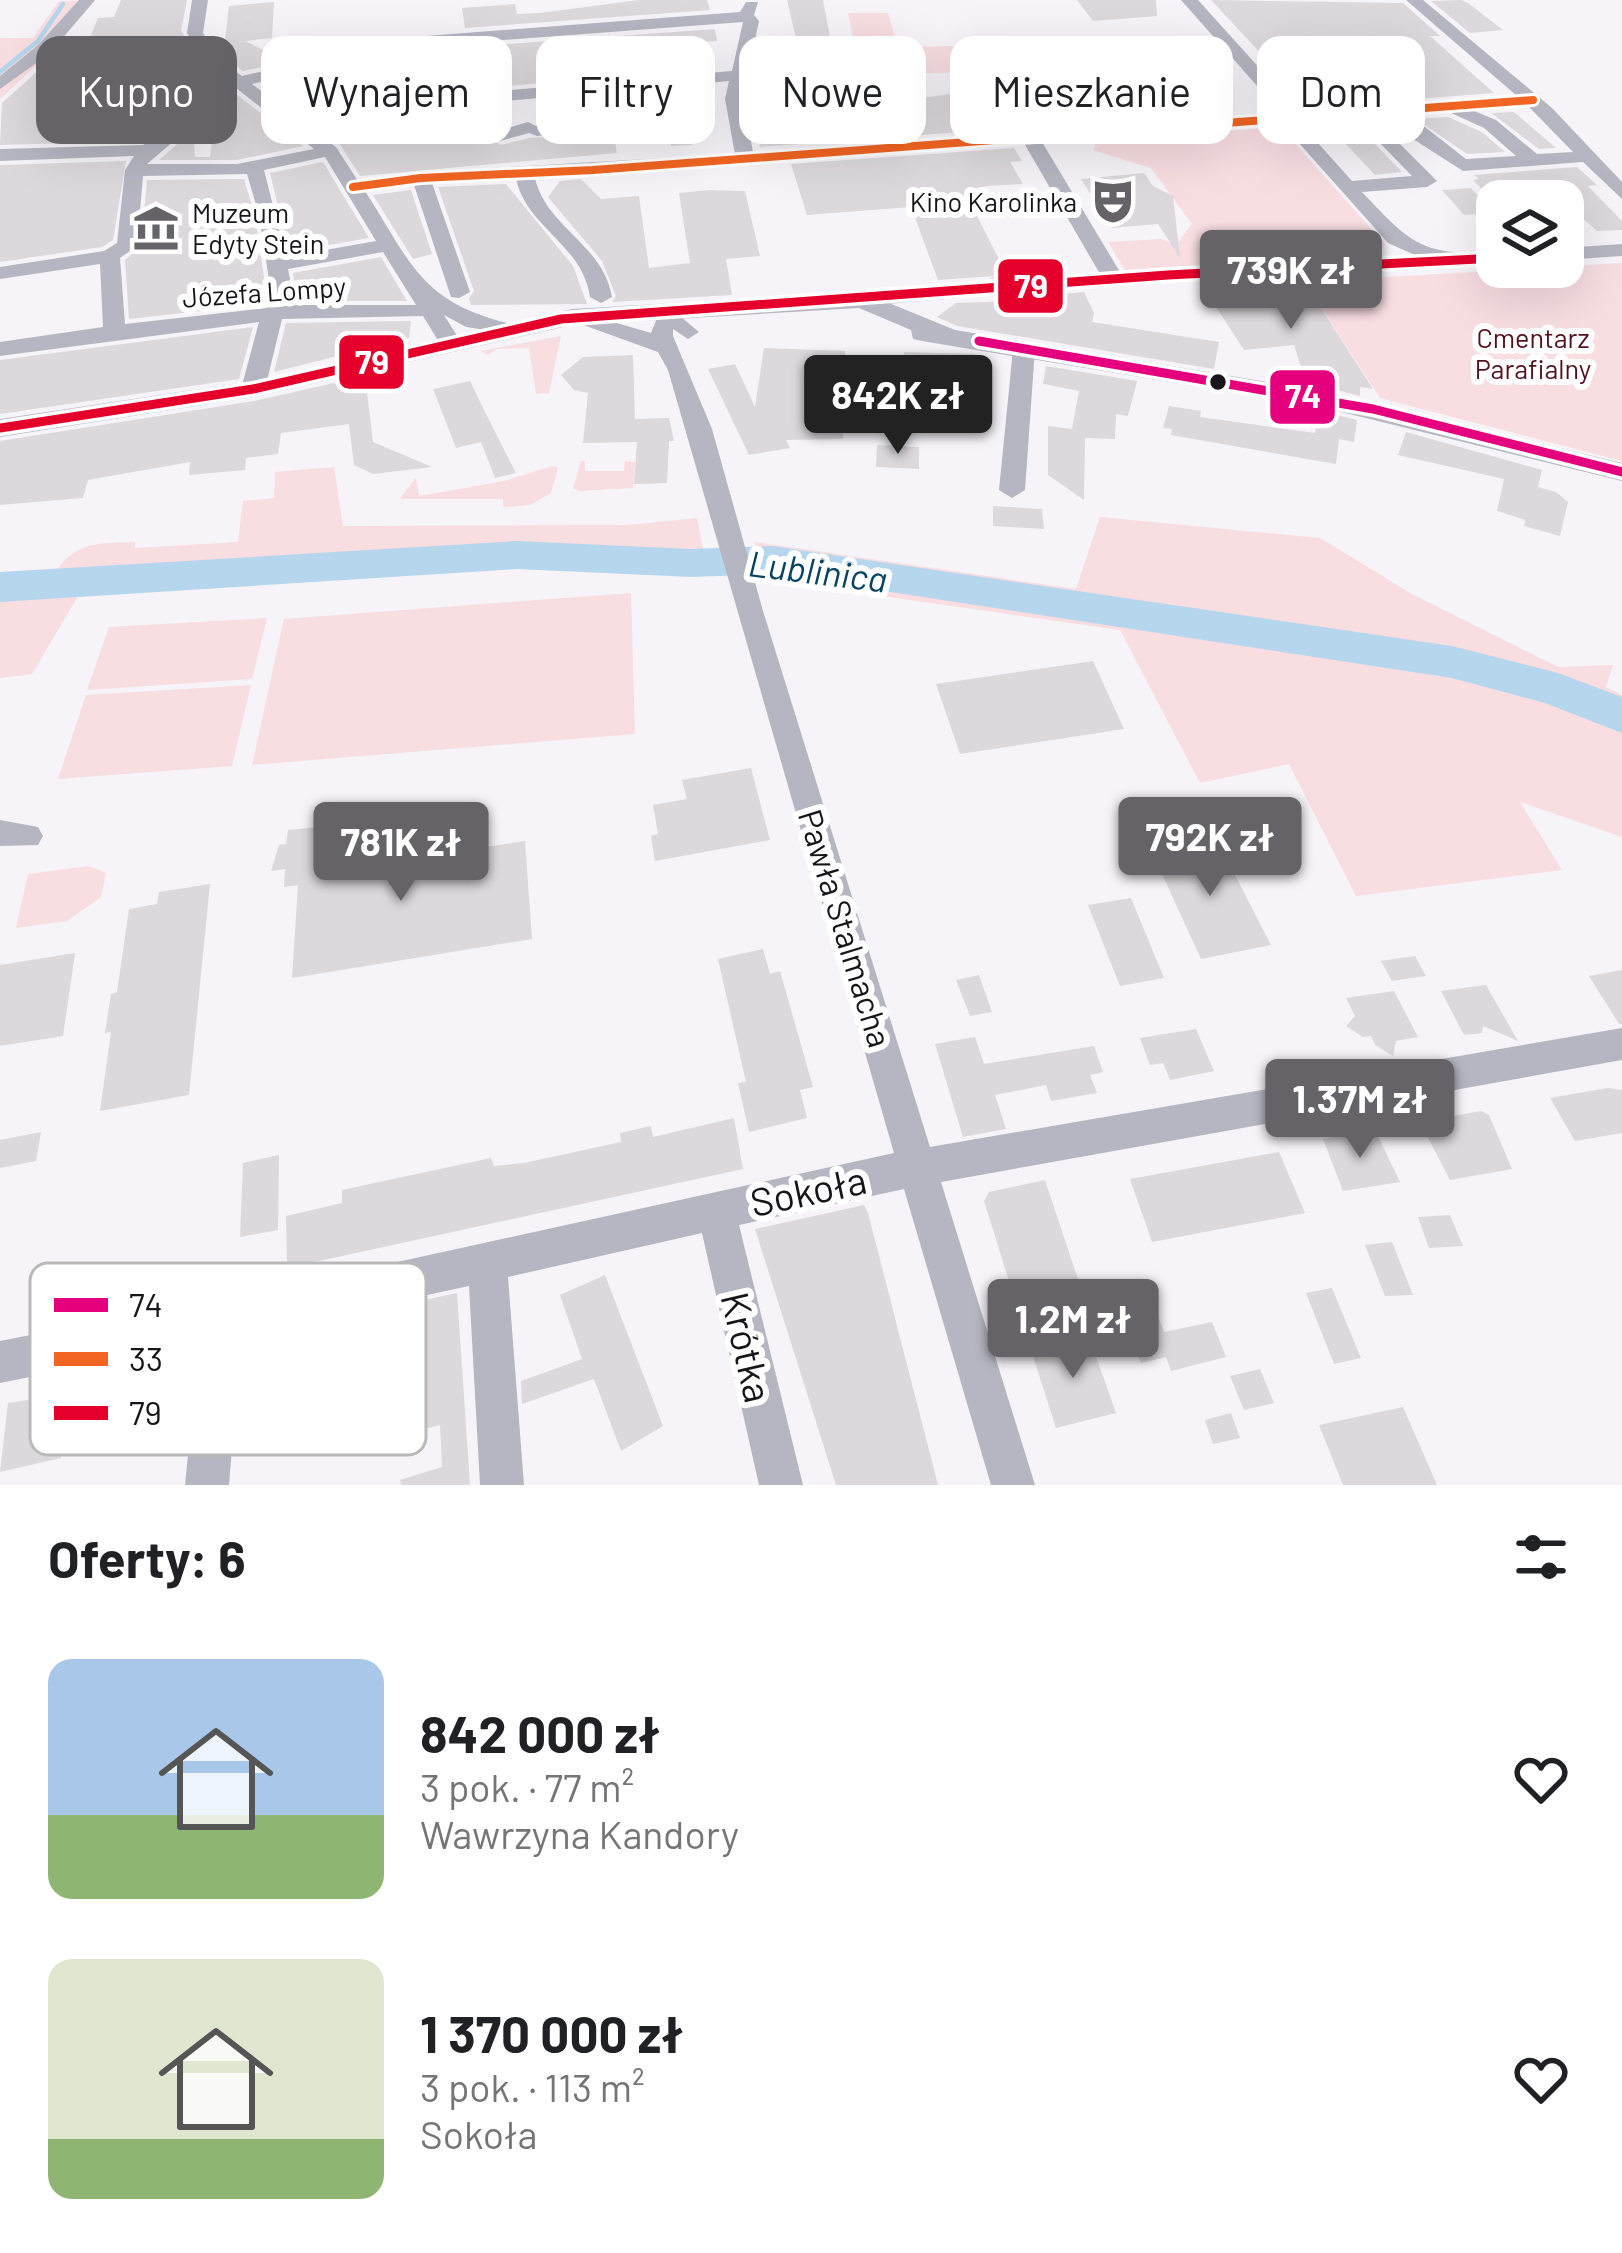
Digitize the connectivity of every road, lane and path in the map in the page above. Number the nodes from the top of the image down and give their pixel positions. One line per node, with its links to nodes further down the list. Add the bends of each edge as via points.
1 (87, 0): 11 (street)
2 (200, 0): 6 (street)
3 (1189, 0): 8 (street)
4 (1414, 0): 12 (street)
5 (749, 8): 7 (street)
6 (197, 36)
7 (474, 36)
8 (1257, 73)
9 (739, 79): 15 (street)
10 (237, 83): 24 (street)
11 (0, 84)
12 (1533, 100): 14 (street); 26 (street)
13 (1425, 116): 14 (street)
14 (1458, 116): 28 (street, via 1490,124)
15 (739, 126)
16 (1425, 136): 29 (street, via 1456,163)
17 (155, 144): 23 (street)
18 (742, 144): 27 (street)
19 (950, 144): 27 (street)
20 (1034, 144): 48 (street)
21 (1308, 144): 36 (street)
22 (1392, 144): 34 (street)
23 (148, 150): 25 (street); 31 (street)
24 (328, 151): 30 (street); 35 (street)
25 (0, 155)
26 (1588, 156): 28 (street); 37 (street)
27 (745, 159): 32 (street)
28 (1533, 160): 29 (street)
29 (1478, 165): 34 (street, via 1469,175)
30 (254, 167): 31 (street); 45 (street)
31 (134, 170): 42 (street, via 128,244)
32 (524, 174): 33 (street); 51 (street, via 528,192 598,272)
33 (421, 178): 35 (street); 49 (street)
34 (1427, 181): 36 (street)
35 (353, 187): 39 (street)
36 (1348, 188): 38 (street)
37 (1622, 193)
38 (1395, 239): 43 (street, via 1438,258); 46 (street, via 1397,254 1384,260)
39 (387, 244): 45 (street); 55 (street)
40 (1622, 250): 41 (street)
41 (1584, 253)
42 (110, 256): 47 (street); 60 (street)
43 (1476, 258)
44 (1476, 260): 46 (street)
45 (278, 265): 54 (street, via 284,299)
46 (1314, 266): 48 (street)
47 (0, 273)
48 (1114, 279): 50 (street)
49 (459, 292)
50 (920, 293): 52 (street); 59 (street, via 920,311)
51 (601, 296)
52 (862, 300): 53 (main road); 59 (main road)
53 (770, 308): 57 (main road); 59 (main road)
54 (276, 312): 55 (street, Józefa Lompy); 60 (street, Józefa Lompy); 65 (street)
55 (430, 316): 58 (main road); 58 (street); 65 (main road, via 408,353)
56 (572, 317): 57 (main road); 58 (main road); 61 (street)
57 (678, 323): 61 (street, via 659,332); 64 (street, Pawła Stalmacha)
58 (503, 329)
59 (939, 331): 63 (main road)
60 (114, 332): 62 (street, Józefa Lompy)
61 (663, 347): 64 (street, Pawła Stalmacha)
62 (0, 349)
63 (1024, 349): 67 (main road, via 1373,409); 68 (street)
64 (680, 371): 70 (street, Pawła Stalmacha)
65 (253, 389): 66 (main road)
66 (0, 428)
67 (1622, 472)
68 (1012, 490)
69 (1622, 1044): 70 (street, Sokoła)
70 (919, 1168): 71 (street, Sokoła); 80 (street, Pawła Stalmacha)
71 (716, 1209): 72 (street, Sokoła); 79 (street, Krótka)
72 (487, 1259): 73 (street, Sokoła); 78 (street)
73 (426, 1272)
74 (30, 1356): 75 (street, Sokoła)
75 (0, 1362)
76 (210, 1455): 77 (street)
77 (207, 1485)
78 (502, 1485)
79 (781, 1485)
80 (1013, 1485)

